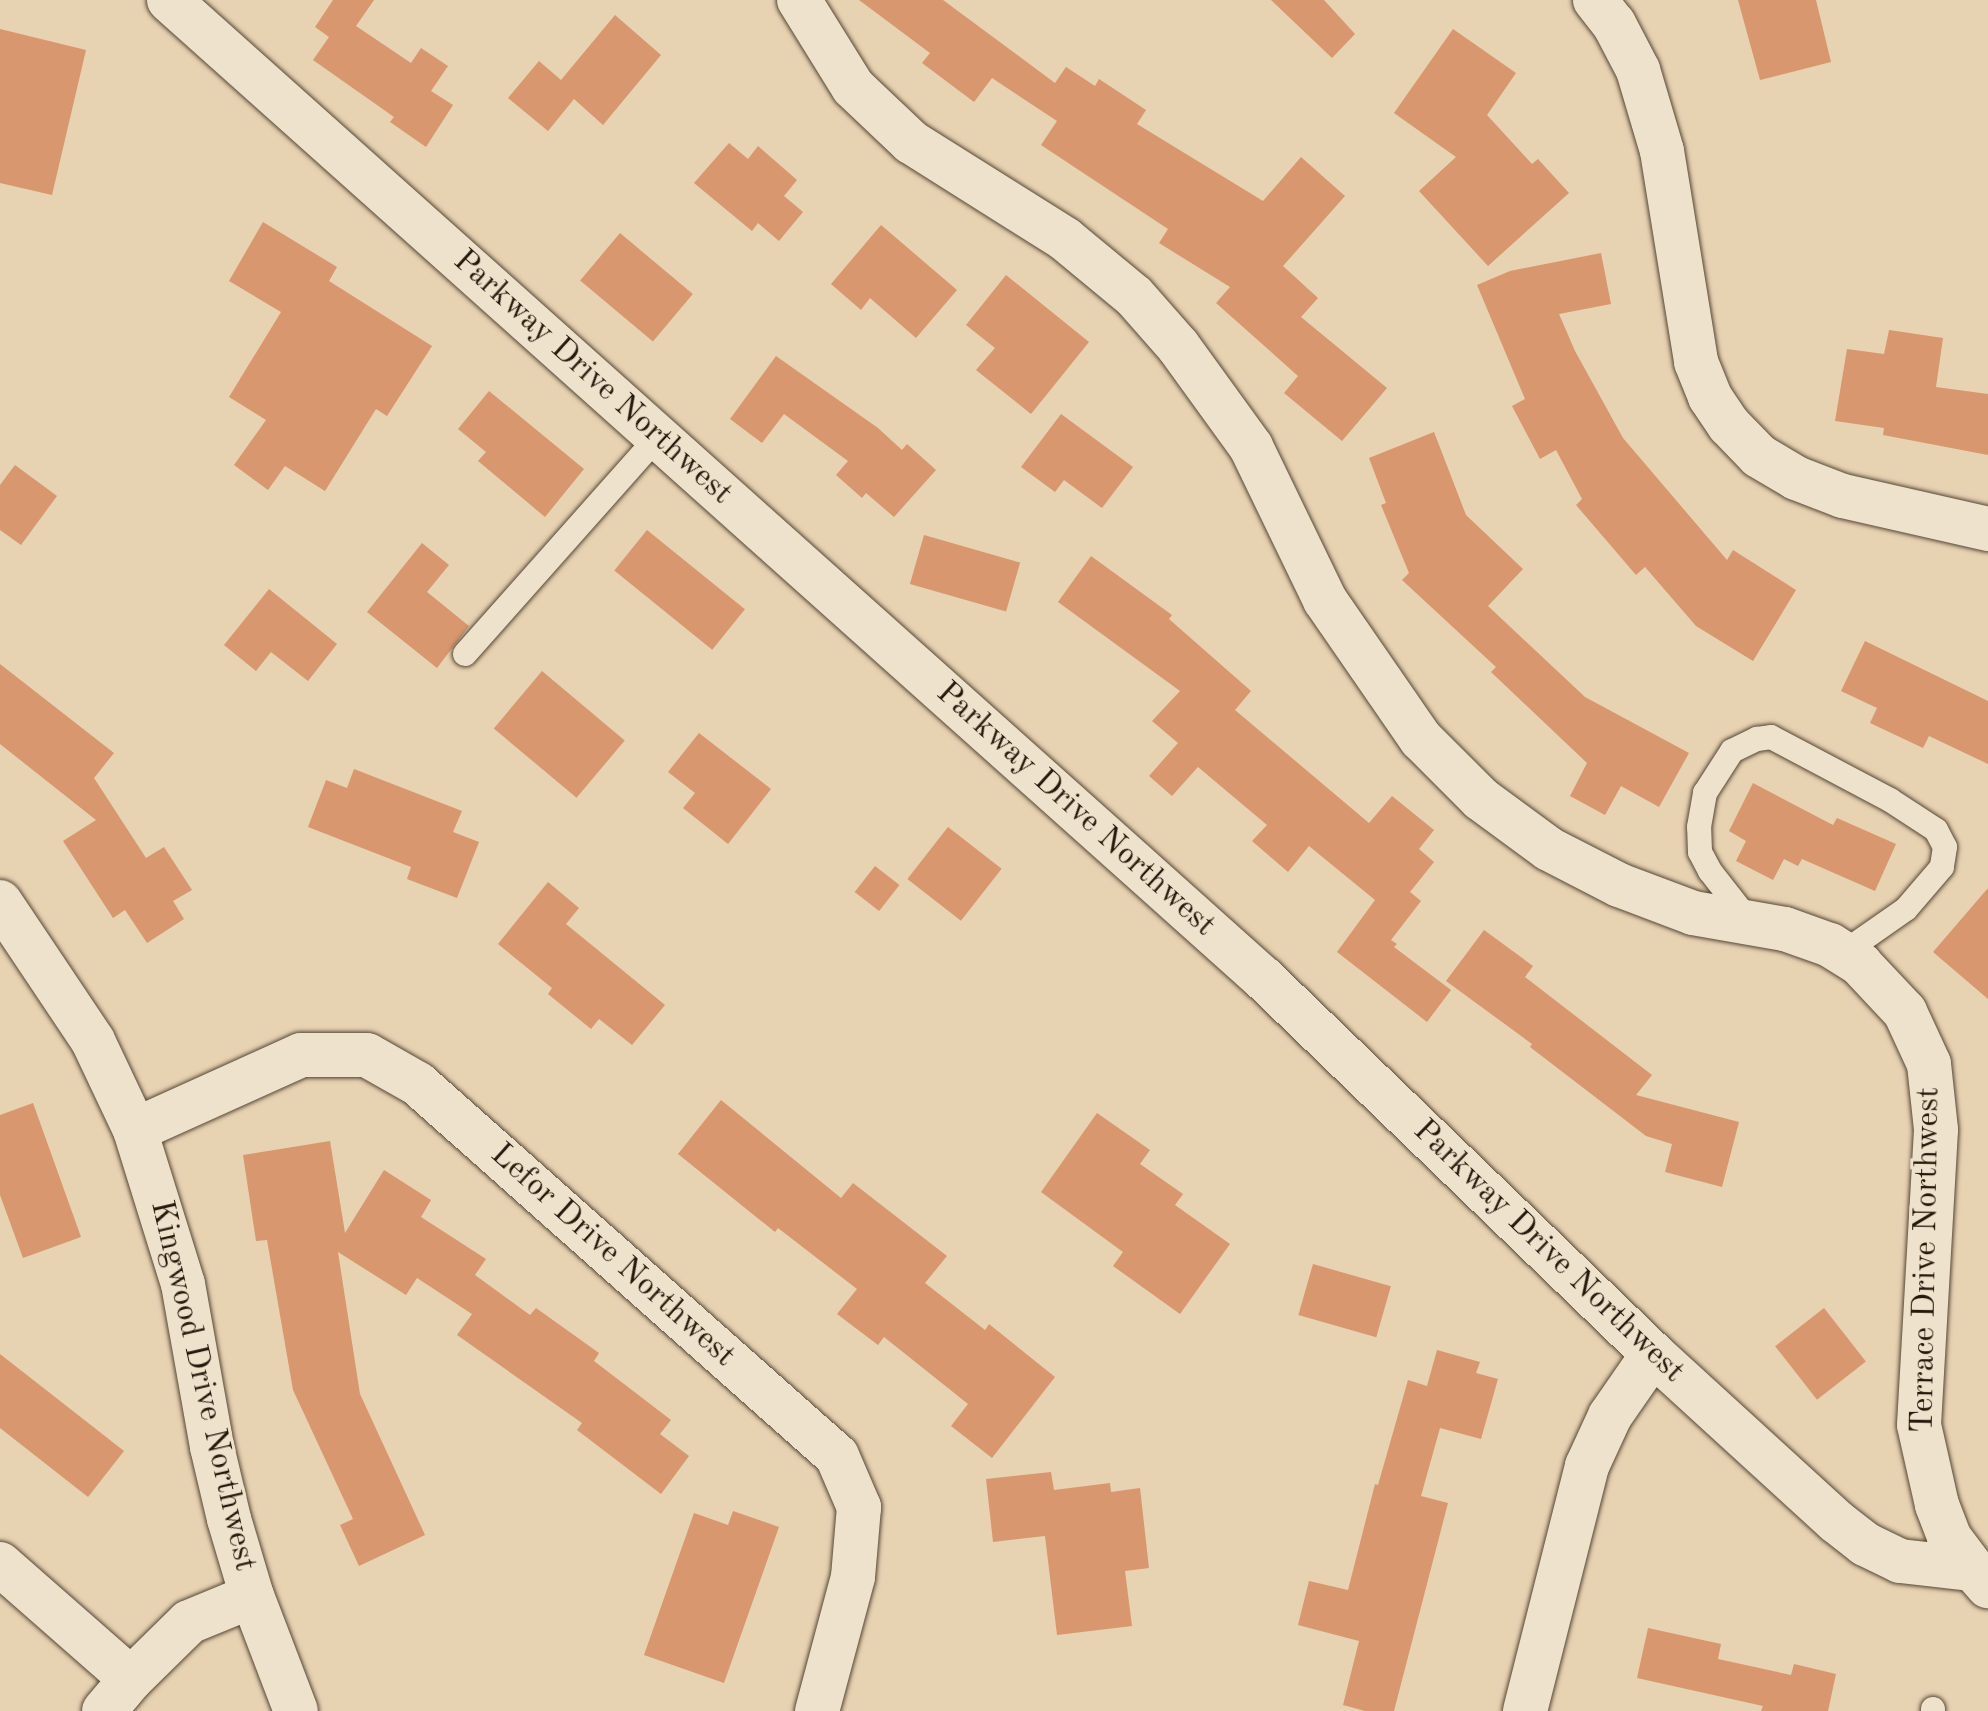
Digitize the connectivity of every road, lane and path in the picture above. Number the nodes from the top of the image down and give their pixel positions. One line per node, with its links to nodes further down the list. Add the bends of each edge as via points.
1 (169, 0): 4 (street, Parkway Drive Northwest)
2 (799, 0): 8 (street, Terrace Drive Northwest, via 853,87 911,142 1065,239 1134,296 1178,346 1251,447 1325,600 1421,739 1481,799 1549,849 1619,885 1693,913)
3 (1595, 0): 5 (street, via 1638,70 1662,151 1696,362 1729,425 1759,456 1796,478 1843,496)
4 (658, 437): 6 (lane); 11 (street, Parkway Drive Northwest, via 1263,978)
5 (1988, 529)
6 (465, 654)
7 (0, 902): 10 (street, Kingwood Drive Northwest, via 93,1041)
8 (1751, 922): 9 (street, Terrace Drive Northwest, via 1785,929); 9 (lane, via 1710,871 1700,852 1699,827 1705,793 1732,751 1771,737 1890,800 1936,830 1945,847 1942,867 1906,909)
9 (1843, 953): 13 (street, Terrace Drive Northwest, via 1905,1012 1929,1064 1936,1130 1919,1425 1949,1537)
10 (135, 1130): 14 (street, Kingwood Drive Northwest, via 183,1284 212,1447); 17 (street, Lefor Drive Northwest, via 301,1055 367,1055 418,1084 837,1456 859,1507 856,1549)
11 (1653, 1354): 13 (street, Parkway Drive Northwest, via 1865,1544 1900,1561); 18 (street, via 1610,1416 1587,1466)
12 (0, 1564): 15 (street)
13 (1980, 1577)
14 (252, 1596): 15 (street, via 189,1622); 16 (street, Kingwood Drive Northwest)
15 (118, 1695)
16 (296, 1711)
17 (817, 1711)
18 (1525, 1711)

